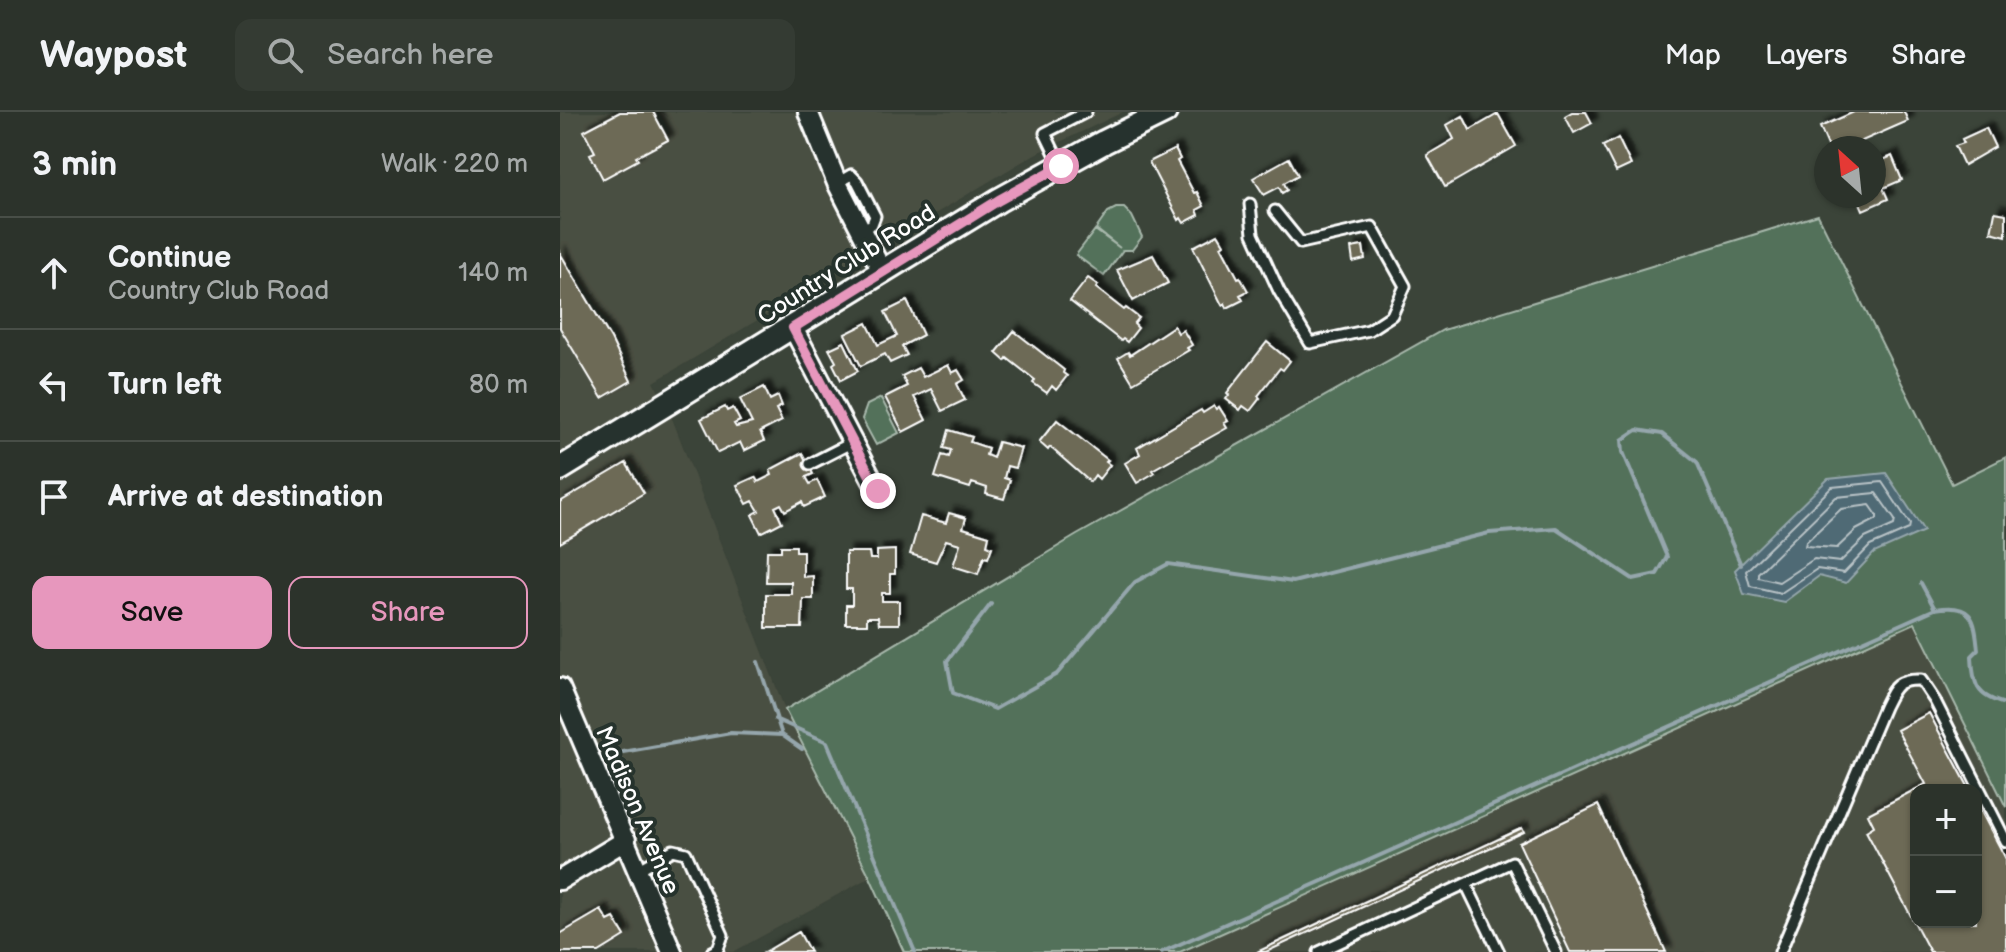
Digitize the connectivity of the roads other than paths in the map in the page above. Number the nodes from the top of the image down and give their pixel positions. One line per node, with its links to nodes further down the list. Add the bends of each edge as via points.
1 (808, 112): 7 (street)
2 (1086, 112): 4 (lane, via 1045,133)
3 (1165, 112): 4 (street, Country Club Road)
4 (1061, 166): 7 (street, Country Club Road)
5 (1250, 204): 6 (lane, via 1253,234 1310,343 1369,330 1392,315 1405,286 1372,227 1301,243)
6 (1275, 211)
7 (883, 273): 8 (street, Country Club Road)
8 (793, 328): 9 (street); 11 (street, Country Club Road)
9 (853, 442): 10 (lane); 12 (street)
10 (810, 464)
11 (560, 469)
12 (878, 491)
13 (560, 688): 14 (street, Madison Avenue)
14 (626, 840): 16 (street, Madison Avenue); 17 (street)
15 (2006, 841): 24 (lane, via 1935,701 1921,680 1906,679 1893,688 1884,707)
16 (638, 870): 19 (street, Madison Avenue); 20 (lane, via 673,850 686,853 723,935)
17 (560, 880)
18 (1466, 884): 21 (lane); 22 (lane); 23 (lane, via 1512,862)
19 (672, 952)
20 (712, 952)
21 (1319, 952)
22 (1499, 952)
23 (1556, 952)
24 (1780, 952)

